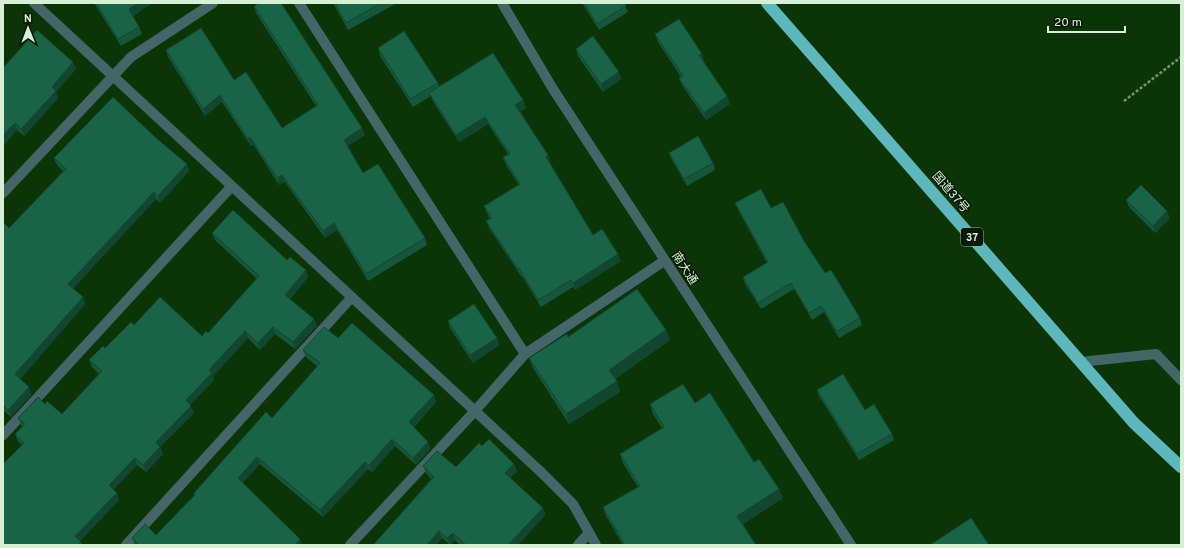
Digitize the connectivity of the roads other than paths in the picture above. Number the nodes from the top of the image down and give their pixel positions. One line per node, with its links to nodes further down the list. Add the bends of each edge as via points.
1 (34, 3): 6 (street)
2 (213, 3): 6 (street, via 131,57)
3 (299, 3): 11 (street)
4 (502, 3): 9 (street, 南大通, via 557,96)
5 (768, 3): 12 (highway, 国道37号 / 37)
6 (113, 76): 7 (street); 8 (street)
7 (232, 186): 10 (street); 15 (street)
8 (3, 193)
9 (664, 261): 11 (street); 22 (street, 南大通)
10 (352, 297): 14 (street); 18 (street)
11 (525, 354): 14 (street)
12 (1080, 362): 13 (street, via 1156,354); 16 (highway, 国道37号 / 37, via 1134,423)
13 (1181, 380)
14 (474, 412): 17 (street, via 573,504); 19 (street)
15 (3, 435)
16 (1181, 467)
17 (589, 533): 20 (street); 21 (street)
18 (126, 545)
19 (350, 545)
20 (578, 545)
21 (596, 545)
22 (851, 545)

